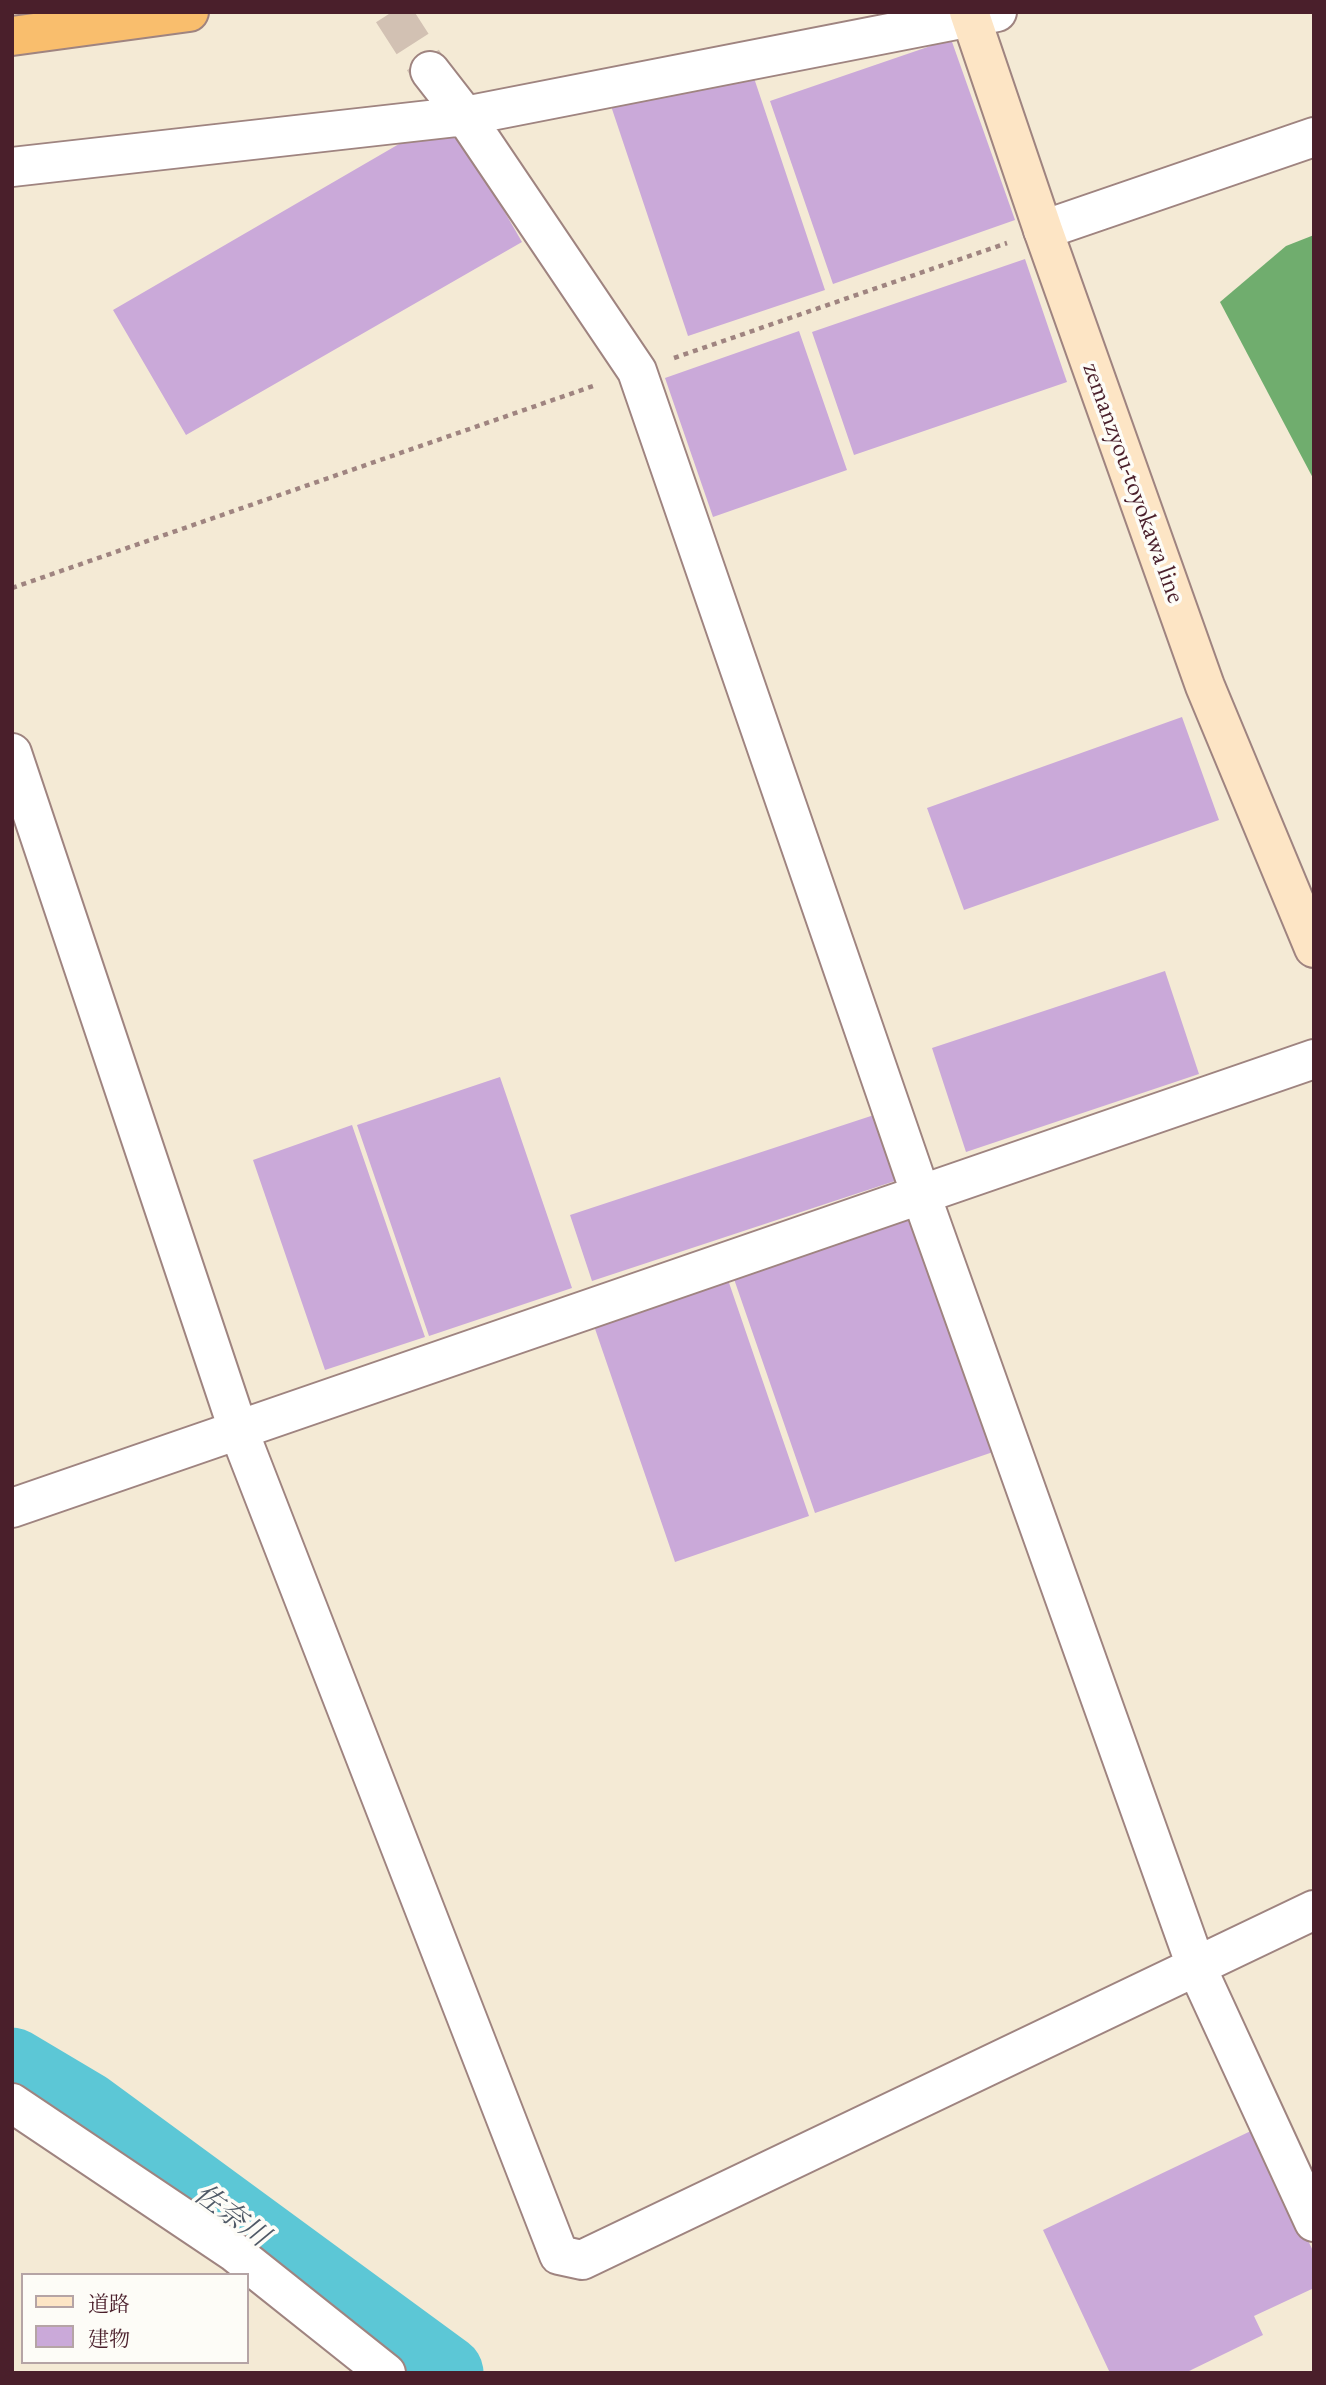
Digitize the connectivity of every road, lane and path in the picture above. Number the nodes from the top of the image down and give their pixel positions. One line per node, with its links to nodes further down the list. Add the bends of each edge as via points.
1 (189, 12): 3 (highway)
2 (979, 14): 5 (street); 8 (main road, zemanzyou-toyokawa line)
3 (12, 36)
4 (430, 71): 5 (street)
5 (465, 116): 7 (street); 9 (street)
6 (1314, 136): 8 (street)
7 (12, 167)
8 (1043, 230): 9 (path); 12 (main road, zemanzyou-toyokawa line, via 1205,686)
9 (637, 371): 10 (path); 14 (street)
10 (12, 588)
11 (12, 753): 15 (street)
12 (1314, 948)
13 (1314, 1059): 14 (street)
14 (921, 1195): 15 (street); 18 (street)
15 (239, 1429): 16 (street); 18 (street, via 559,2255 582,2260)
16 (12, 1508)
17 (1314, 1910): 18 (street)
18 (1196, 1966): 20 (street)
19 (12, 2103): 21 (street, via 234,2252)
20 (1314, 2222)
21 (386, 2373)

